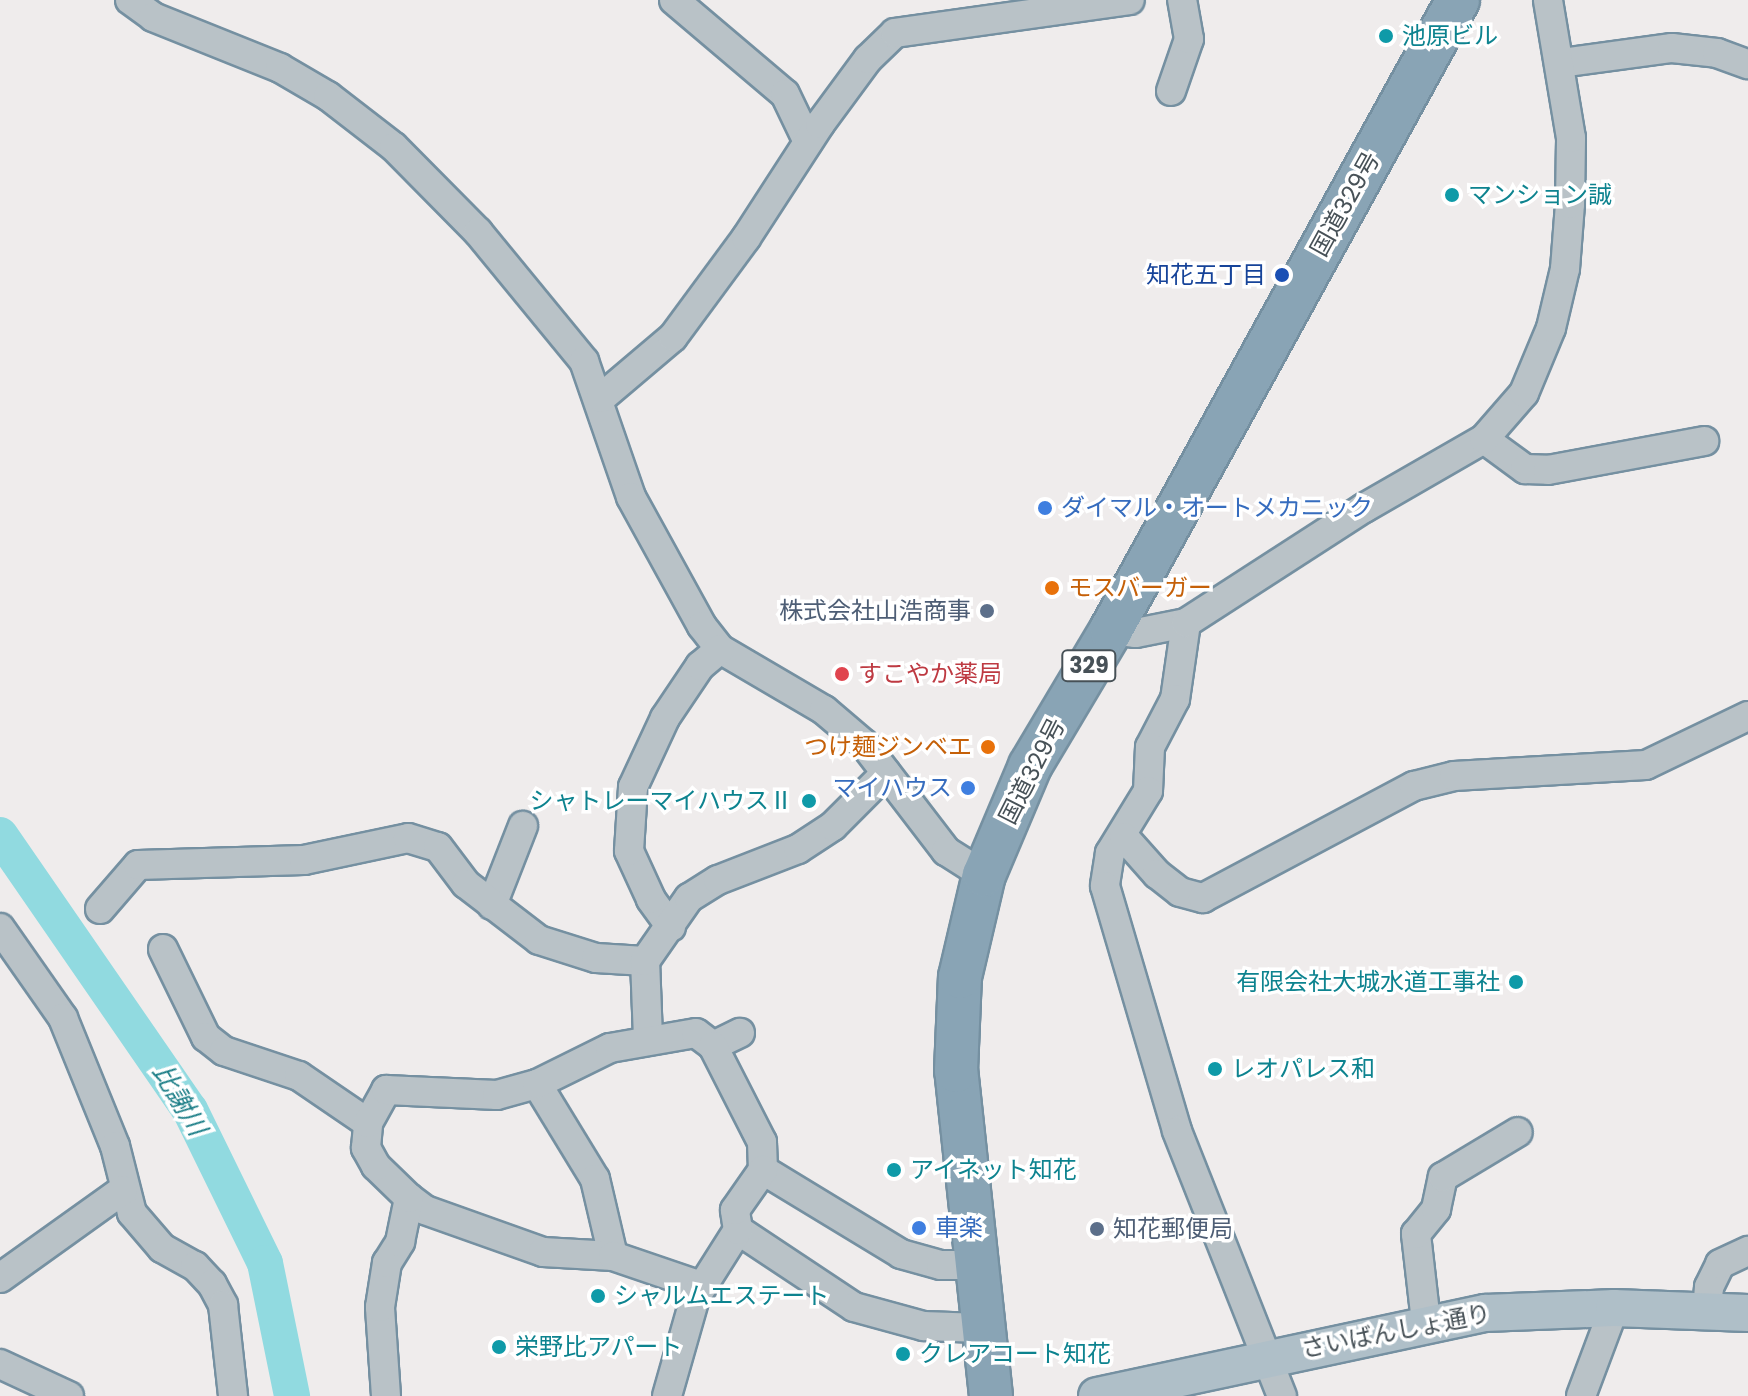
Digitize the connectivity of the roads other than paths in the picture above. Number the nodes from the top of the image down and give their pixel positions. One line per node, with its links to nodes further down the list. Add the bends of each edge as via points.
1 (130, 0): 11 (street, via 153,17 280,68 363,121 478,232 552,318 584,361)
2 (674, 0): 10 (street, via 785,94)
3 (1130, 0): 10 (street, via 895,33 868,59)
4 (1182, 0): 9 (street, via 1189,39)
5 (1458, 0): 15 (highway, 国道329号 / 329)
6 (1548, 0): 7 (street)
7 (1561, 63): 8 (street, via 1672,48 1717,53); 12 (street, via 1571,138 1565,269 1540,361 1524,393)
8 (1748, 64)
9 (1171, 91)
10 (808, 142): 11 (street, via 673,337)
11 (601, 398): 16 (street, via 631,497 650,538)
12 (1484, 439): 13 (street, via 1525,469 1548,470); 14 (street, via 1364,508)
13 (1704, 441)
14 (1186, 623): 15 (street, via 1136,633); 20 (street, via 1175,699 1150,747 1148,791)
15 (1111, 630): 21 (highway, 国道329号 / 329, via 1030,766)
16 (720, 649): 18 (street, via 824,710 864,744); 24 (street, via 700,666 665,718 633,787 629,851)
17 (1748, 716): 20 (street, via 1646,765 1454,776 1414,786 1203,898 1180,892)
18 (886, 773): 21 (street, via 946,851); 24 (street, via 833,826 798,849 718,880 689,898)
19 (523, 826): 22 (street)
20 (1124, 837): 48 (street, via 1105,868 1113,918 1177,1131)
21 (984, 875): 40 (highway, 国道329号 / 329, via 969,926 956,1024)
22 (492, 905): 23 (street, via 466,884 438,847 408,838 304,860 138,865); 27 (street, via 539,940 563,949)
23 (100, 909)
24 (671, 927): 27 (street)
25 (0, 928): 35 (street, via 63,1018 115,1146)
26 (163, 949): 32 (street, via 206,1037 224,1051 299,1076)
27 (645, 961): 29 (street)
28 (740, 1033): 30 (street)
29 (648, 1038): 30 (street, via 696,1033); 31 (street, via 581,1058)
30 (713, 1046): 34 (street, via 762,1142)
31 (537, 1084): 32 (street, via 466,1098 386,1090); 39 (street, via 595,1179)
32 (368, 1123): 36 (street, via 366,1148 376,1166)
33 (1518, 1132): 46 (street, via 1443,1177 1436,1209 1416,1234)
34 (763, 1170): 37 (street, via 735,1210); 40 (street, via 901,1254 941,1265)
35 (123, 1190): 41 (street); 51 (street, via 143,1229 212,1284 223,1305)
36 (409, 1198): 39 (street, via 425,1210 543,1252); 52 (street, via 404,1230 387,1263 380,1307)
37 (738, 1230): 42 (street); 47 (street, via 854,1307 923,1326)
38 (1748, 1251): 44 (street, via 1720,1264 1709,1287)
39 (613, 1256): 42 (street)
40 (974, 1265): 47 (highway, 国道329号 / 329)
41 (0, 1278)
42 (701, 1286): 53 (street)
43 (1614, 1308): 44 (main road, さいばんしょ通り); 46 (main road, さいばんしょ通り, via 1485,1313); 57 (street)
44 (1707, 1310): 45 (main road, さいばんしょ通り)
45 (1748, 1313)
46 (1426, 1322): 48 (main road, さいばんしょ通り)
47 (982, 1328): 54 (highway, 国道329号 / 329)
48 (1270, 1356): 55 (main road, さいばんしょ通り); 56 (street)
49 (0, 1364): 50 (street)
50 (69, 1396)
51 (233, 1396)
52 (386, 1396)
53 (667, 1396)
54 (991, 1396)
55 (1097, 1396)
56 (1282, 1396)
57 (1581, 1396)

